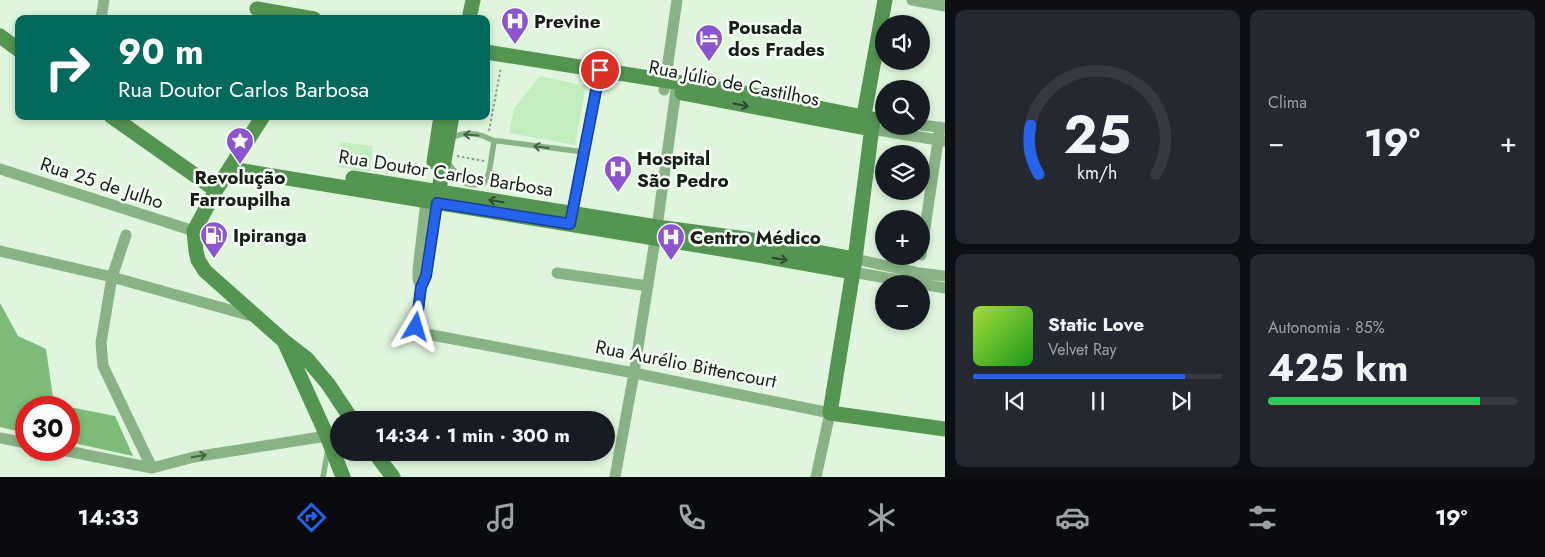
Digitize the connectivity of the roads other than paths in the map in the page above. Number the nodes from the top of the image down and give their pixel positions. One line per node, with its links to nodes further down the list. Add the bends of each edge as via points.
1 (104, 0): 9 (street)
2 (462, 0): 11 (street)
3 (473, 0): 12 (street)
4 (677, 0): 18 (street)
5 (885, 0): 23 (street)
6 (912, 0): 7 (street)
7 (944, 4)
8 (257, 9): 10 (street)
9 (102, 15)
10 (291, 15)
11 (460, 15)
12 (471, 15)
13 (0, 36): 14 (street)
14 (15, 47)
15 (490, 53): 17 (street, Rua Júlio de Castilhos)
16 (490, 60): 17 (street, Rua Júlio de Castilhos)
17 (599, 75): 18 (street, Rua Júlio de Castilhos); 29 (street)
18 (670, 86): 23 (street, Rua Júlio de Castilhos, via 744,92); 38 (street)
19 (118, 120): 33 (street)
20 (261, 120): 31 (street)
21 (441, 120): 34 (street)
22 (451, 120): 26 (street)
23 (871, 122): 28 (street, Rua Júlio de Castilhos); 41 (street)
24 (930, 126): 25 (street)
25 (943, 128): 28 (street)
26 (448, 139): 27 (lane, one-way to 26, via 474,134); 30 (street)
27 (496, 141): 29 (lane, one-way to 27); 30 (lane, via 490,173 484,183 475,186 461,181)
28 (942, 141): 35 (street)
29 (584, 152): 36 (street)
30 (445, 157): 34 (street)
31 (234, 165): 33 (street); 34 (street, Rua Doutor Carlos Barbosa)
32 (0, 169): 37 (street, Rua 25 de Julho)
33 (216, 190): 37 (street)
34 (433, 196): 36 (street, Rua Doutor Carlos Barbosa); 52 (street, Rua Aurélio Bittencourt, via 418,270 421,287 416,327 421,333)
35 (929, 210)
36 (572, 219): 38 (street, Rua Doutor Carlos Barbosa)
37 (194, 232): 50 (street, via 198,260 205,271)
38 (656, 233): 41 (street, Rua Doutor Carlos Barbosa); 48 (street)
39 (126, 235): 45 (street)
40 (0, 251): 45 (street)
41 (854, 265): 43 (street, Rua Doutor Carlos Barbosa); 54 (street)
42 (557, 273): 48 (street)
43 (895, 275)
44 (945, 276): 46 (street, Rua Doutor Carlos Barbosa)
45 (112, 278): 50 (street); 61 (street, via 102,343 104,366)
46 (930, 279)
47 (930, 284): 49 (street, Rua Doutor Carlos Barbosa)
48 (648, 286): 52 (street)
49 (945, 288)
50 (260, 318): 51 (street)
51 (284, 341): 53 (street, via 306,359); 57 (street)
52 (634, 373): 54 (street, Rua Aurélio Bittencourt); 65 (street)
53 (346, 411)
54 (830, 413): 55 (street, Rua Aurélio Bittencourt); 66 (street)
55 (945, 429)
56 (0, 438): 58 (street)
57 (328, 439): 61 (street, one-way to 57, via 194,457); 62 (lane); 63 (street)
58 (15, 441)
59 (80, 454): 61 (street)
60 (381, 461): 64 (street)
61 (152, 468)
62 (323, 477)
63 (343, 477)
64 (393, 477)
65 (616, 477)
66 (816, 477)

